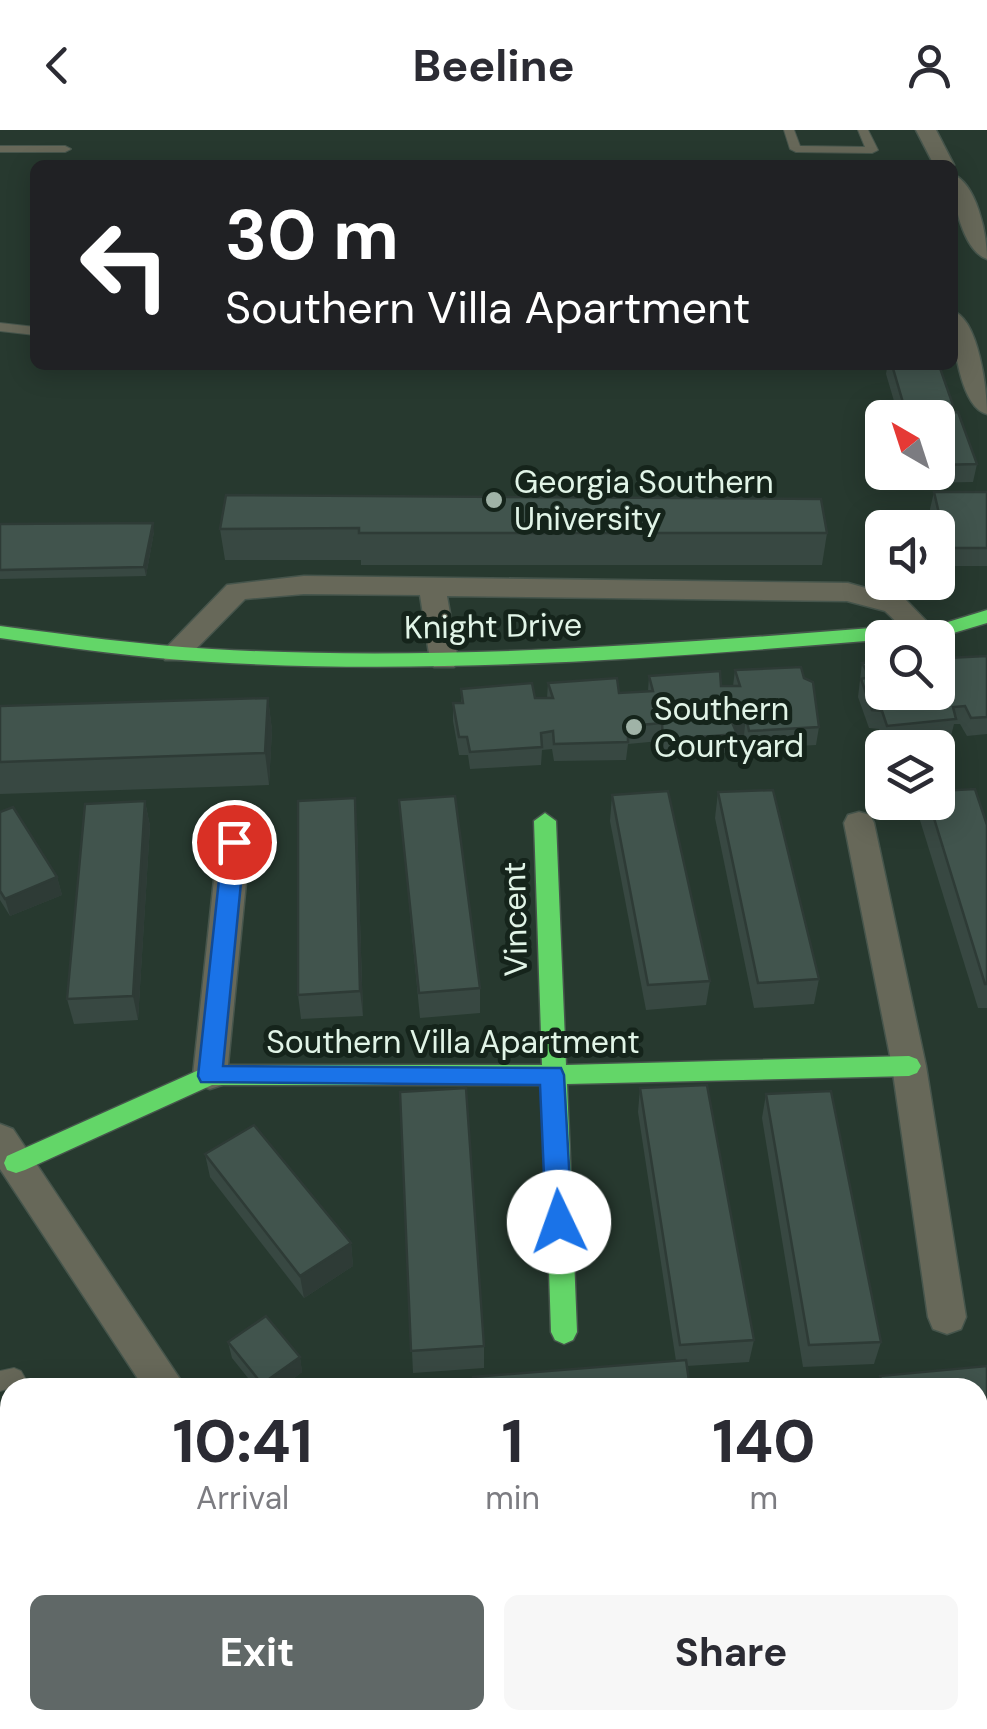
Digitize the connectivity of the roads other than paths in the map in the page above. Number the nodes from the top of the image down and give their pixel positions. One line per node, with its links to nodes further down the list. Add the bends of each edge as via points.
1 (789, 130): 2 (lane, via 796,149 872,150)
2 (863, 130)
3 (926, 130): 6 (street)
4 (65, 149): 5 (lane)
5 (0, 150)
6 (941, 160)
7 (958, 192): 8 (street)
8 (976, 227): 9 (street); 10 (street)
9 (958, 228)
10 (987, 252)
11 (958, 324): 14 (street)
12 (0, 327): 13 (lane)
13 (30, 331)
14 (976, 342): 15 (street)
15 (987, 407)
16 (432, 586): 18 (street, via 848,592 895,606); 22 (street, via 236,591); 23 (street)
17 (987, 616): 19 (street, Knight Drive)
18 (910, 620)
19 (955, 626)
20 (0, 632): 22 (street, Knight Drive)
21 (865, 634): 23 (street, Knight Drive, via 582,657)
22 (175, 653): 23 (street, Knight Drive, via 290,662)
23 (444, 660)
24 (546, 821): 28 (street, Vincent)
25 (859, 823): 27 (street)
26 (234, 842): 29 (street)
27 (909, 1066): 28 (street, Southern Villa Apartment); 31 (street)
28 (552, 1075): 29 (street, Southern Villa Apartment); 32 (street, Vincent)
29 (210, 1076): 30 (street, Southern Villa Apartment)
30 (8, 1151): 33 (street)
31 (947, 1317)
32 (564, 1332)
33 (160, 1378)

